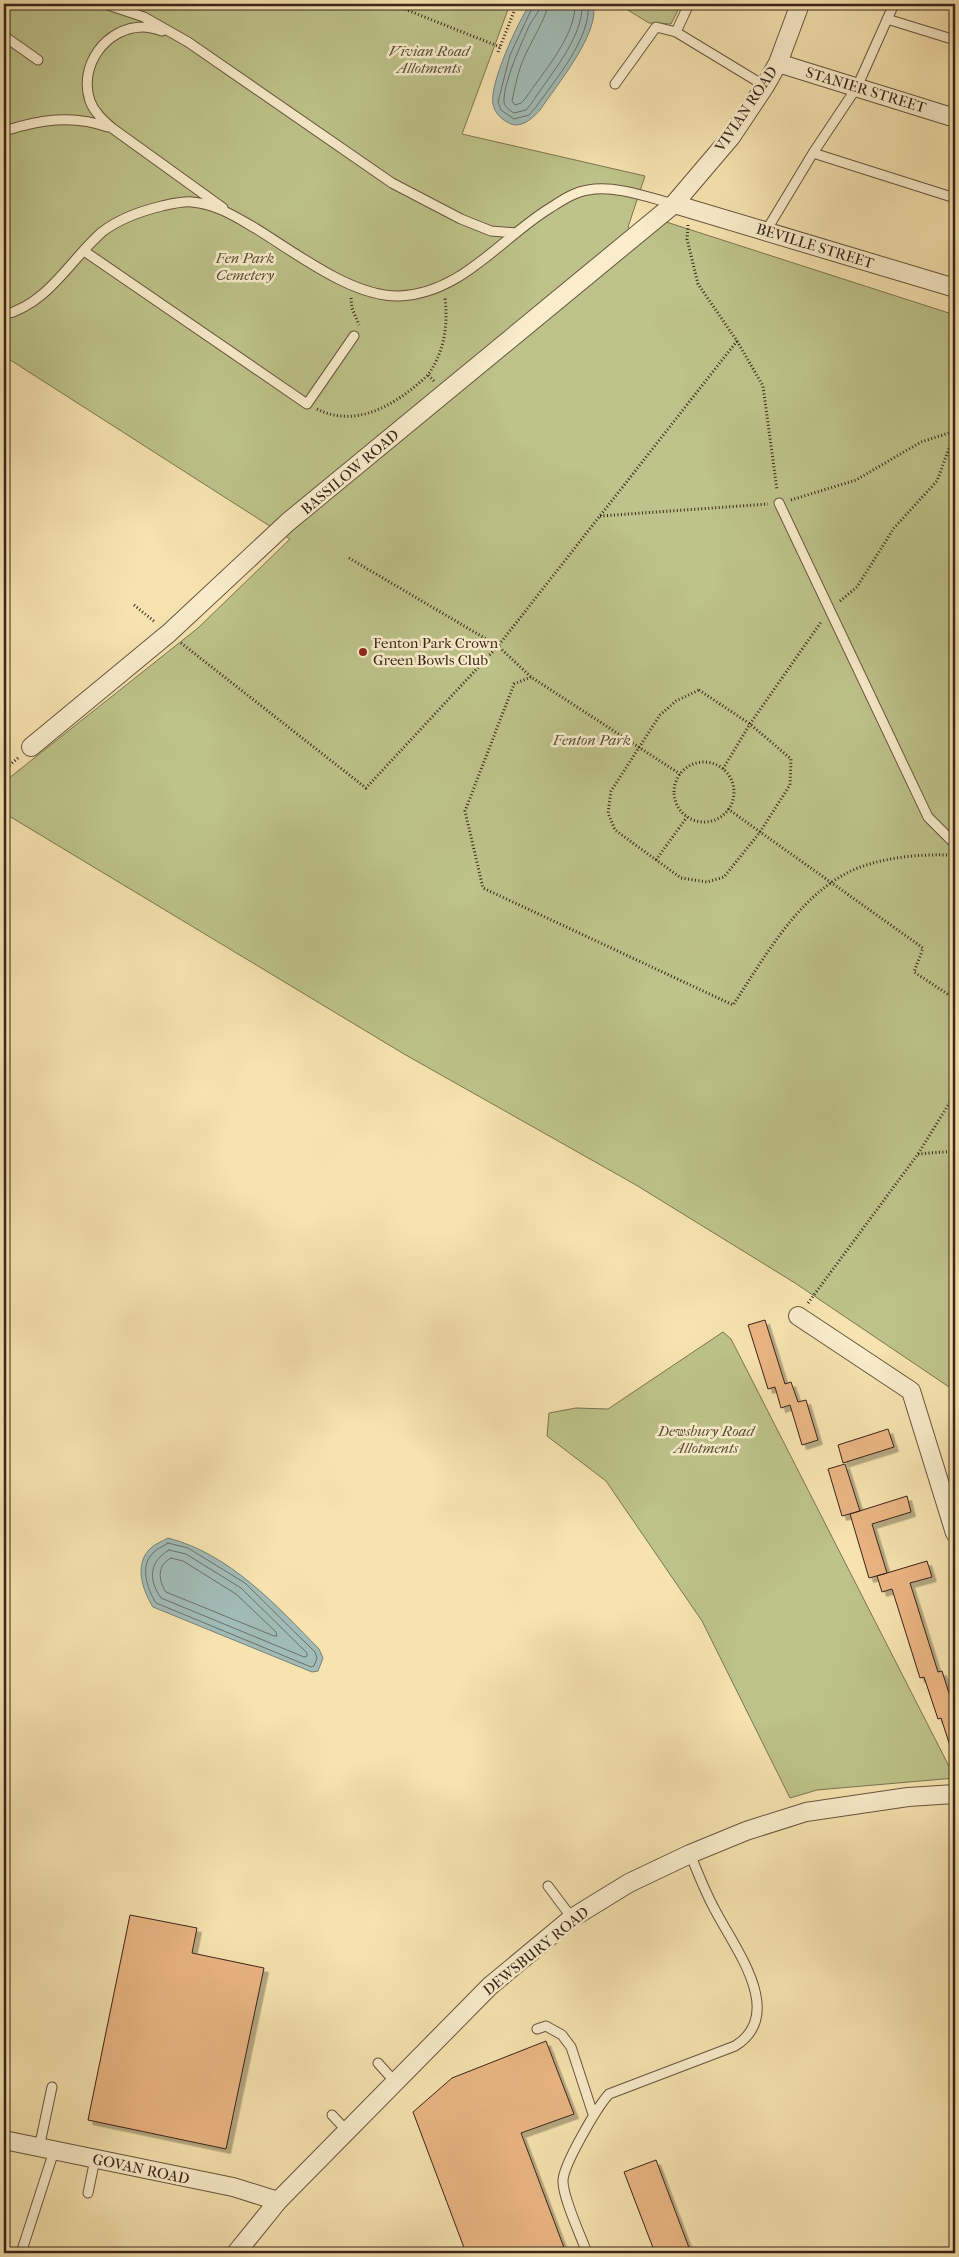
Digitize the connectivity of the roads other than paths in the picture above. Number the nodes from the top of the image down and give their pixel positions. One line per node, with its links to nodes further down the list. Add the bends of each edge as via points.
1 (105, 4): 7 (lane, via 144,18)
2 (689, 4): 6 (lane)
3 (800, 4): 11 (street, VIVIAN ROAD)
4 (894, 4): 5 (lane)
5 (887, 20): 9 (lane); 14 (lane)
6 (676, 32): 12 (lane, via 656,27); 13 (lane)
7 (176, 35): 16 (lane, via 142,27 125,30 97,50 87,84 90,101); 23 (lane, via 392,183 461,219 491,231)
8 (4, 36): 10 (lane)
9 (955, 40)
10 (38, 60)
11 (778, 63): 13 (street, VIVIAN ROAD); 14 (street, STANIER STREET)
12 (615, 84)
13 (764, 86): 20 (street, VIVIAN ROAD)
14 (857, 87): 15 (street, STANIER STREET); 18 (lane)
15 (955, 118)
16 (112, 128): 17 (lane, via 70,118); 21 (lane)
17 (4, 131)
18 (813, 154): 19 (lane); 22 (lane)
19 (955, 198)
20 (682, 206): 22 (street, BEVILLE STREET); 23 (lane, via 611,189 586,190 565,198); 29 (street, BASSILOW ROAD, via 445,392 288,522 169,633)
21 (227, 211): 23 (lane, via 352,287 379,296 418,294 444,286); 24 (lane, via 191,202 161,206 127,217 103,232)
22 (766, 231): 25 (street, BEVILLE STREET)
23 (516, 233)
24 (84, 251): 26 (lane, via 41,297); 27 (lane, via 307,404)
25 (955, 288)
26 (4, 316)
27 (354, 336)
28 (779, 503): 30 (lane, via 928,817)
29 (31, 747)
30 (955, 844)
31 (798, 1316): 32 (street, via 911,1391)
32 (955, 1533)
33 (955, 1794): 34 (street, DEWSBURY ROAD, via 908,1797 806,1812 746,1831)
34 (690, 1854): 36 (street, DEWSBURY ROAD, via 629,1883); 41 (lane, via 710,1901 742,1957 758,1999 756,2021 745,2040 735,2046 609,2094)
35 (548, 1886): 36 (lane)
36 (572, 1918): 39 (street, DEWSBURY ROAD, via 490,1986)
37 (536, 2029): 41 (lane, via 546,2026 562,2035 571,2047)
38 (378, 2063): 39 (lane)
39 (395, 2082): 43 (street, DEWSBURY ROAD)
40 (52, 2087): 45 (lane)
41 (593, 2114): 51 (lane, via 563,2179)
42 (332, 2115): 43 (lane)
43 (347, 2131): 48 (street, DEWSBURY ROAD)
44 (4, 2140): 45 (street, GOVAN ROAD)
45 (47, 2149): 46 (street, GOVAN ROAD); 49 (lane)
46 (95, 2159): 47 (lane); 48 (street, GOVAN ROAD, via 233,2187)
47 (88, 2193)
48 (278, 2201): 50 (street, DEWSBURY ROAD)
49 (21, 2253)
50 (236, 2253)
51 (588, 2253)

